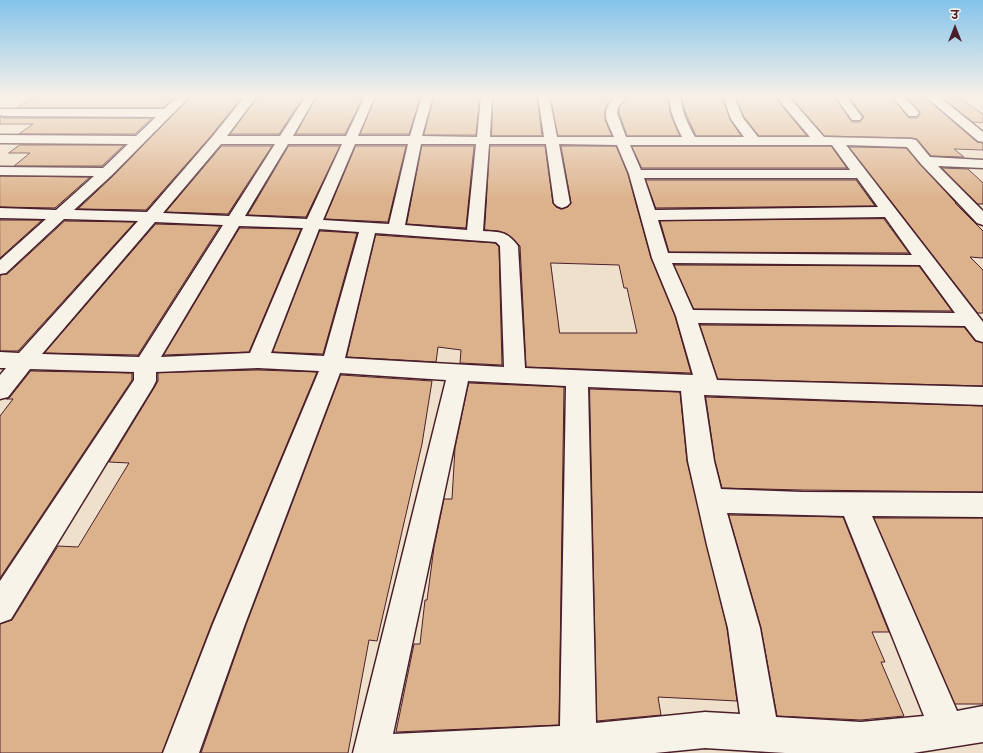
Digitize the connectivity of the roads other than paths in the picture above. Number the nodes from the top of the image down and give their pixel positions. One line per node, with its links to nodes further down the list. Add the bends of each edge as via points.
1 (149, 131): 15 (street)
2 (224, 131): 16 (street)
3 (289, 131): 17 (street)
4 (354, 131): 18 (street)
5 (418, 131): 19 (street)
6 (484, 131): 20 (street)
7 (549, 131): 21 (street)
8 (617, 131): 22 (street)
9 (686, 131): 23 (street)
10 (747, 131): 24 (street)
11 (812, 131): 25 (street)
12 (974, 131): 13 (street)
13 (983, 138)
14 (0, 139): 15 (street)
15 (140, 140): 30 (street)
16 (217, 140): 17 (street); 38 (street)
17 (284, 140): 18 (street); 40 (street)
18 (350, 140): 19 (street); 41 (street)
19 (415, 140): 20 (street); 43 (street)
20 (484, 140): 21 (street); 44 (street)
21 (551, 141): 22 (street); 33 (street)
22 (621, 141): 23 (street); 31 (street)
23 (691, 141): 24 (street)
24 (754, 141): 25 (street)
25 (820, 141): 26 (street)
26 (836, 141): 27 (street, via 911,143); 32 (street)
27 (926, 161): 28 (street); 39 (street)
28 (983, 164)
29 (0, 171): 30 (street)
30 (107, 172): 36 (street)
31 (636, 174): 32 (street); 37 (street)
32 (861, 174): 34 (street)
33 (562, 203)
34 (889, 212): 37 (street); 46 (street)
35 (0, 213): 36 (street)
36 (60, 214): 38 (street); 47 (street)
37 (649, 215): 45 (street)
38 (151, 217): 40 (street); 52 (street)
39 (983, 220)
40 (232, 222): 41 (street); 54 (street)
41 (313, 224): 42 (street); 51 (street)
42 (368, 228): 43 (street); 53 (street)
43 (396, 229): 44 (street)
44 (475, 234): 56 (street, via 499,236 509,246)
45 (661, 258): 46 (street); 48 (street)
46 (926, 260): 49 (street)
47 (0, 269)
48 (686, 316): 49 (street); 58 (street)
49 (977, 327)
50 (0, 360): 52 (street)
51 (258, 360): 53 (street); 54 (street)
52 (24, 361): 54 (street); 59 (street)
53 (333, 364): 55 (street); 71 (street, via 229,624)
54 (145, 365): 64 (street, via 145,381)
55 (459, 372): 56 (street); 70 (street)
56 (515, 376): 57 (street)
57 (576, 378): 58 (street); 68 (street)
58 (700, 386): 60 (street); 61 (street, via 701,461)
59 (0, 391)
60 (983, 396)
61 (711, 501): 62 (street); 67 (street, via 744,628)
62 (854, 504): 63 (street); 66 (street)
63 (983, 505)
64 (0, 608)
65 (983, 724): 66 (street)
66 (947, 730): 69 (street)
67 (761, 734): 68 (street, via 705,730); 69 (street)
68 (578, 743): 70 (street)
69 (864, 746)
70 (371, 752)
71 (181, 753)

